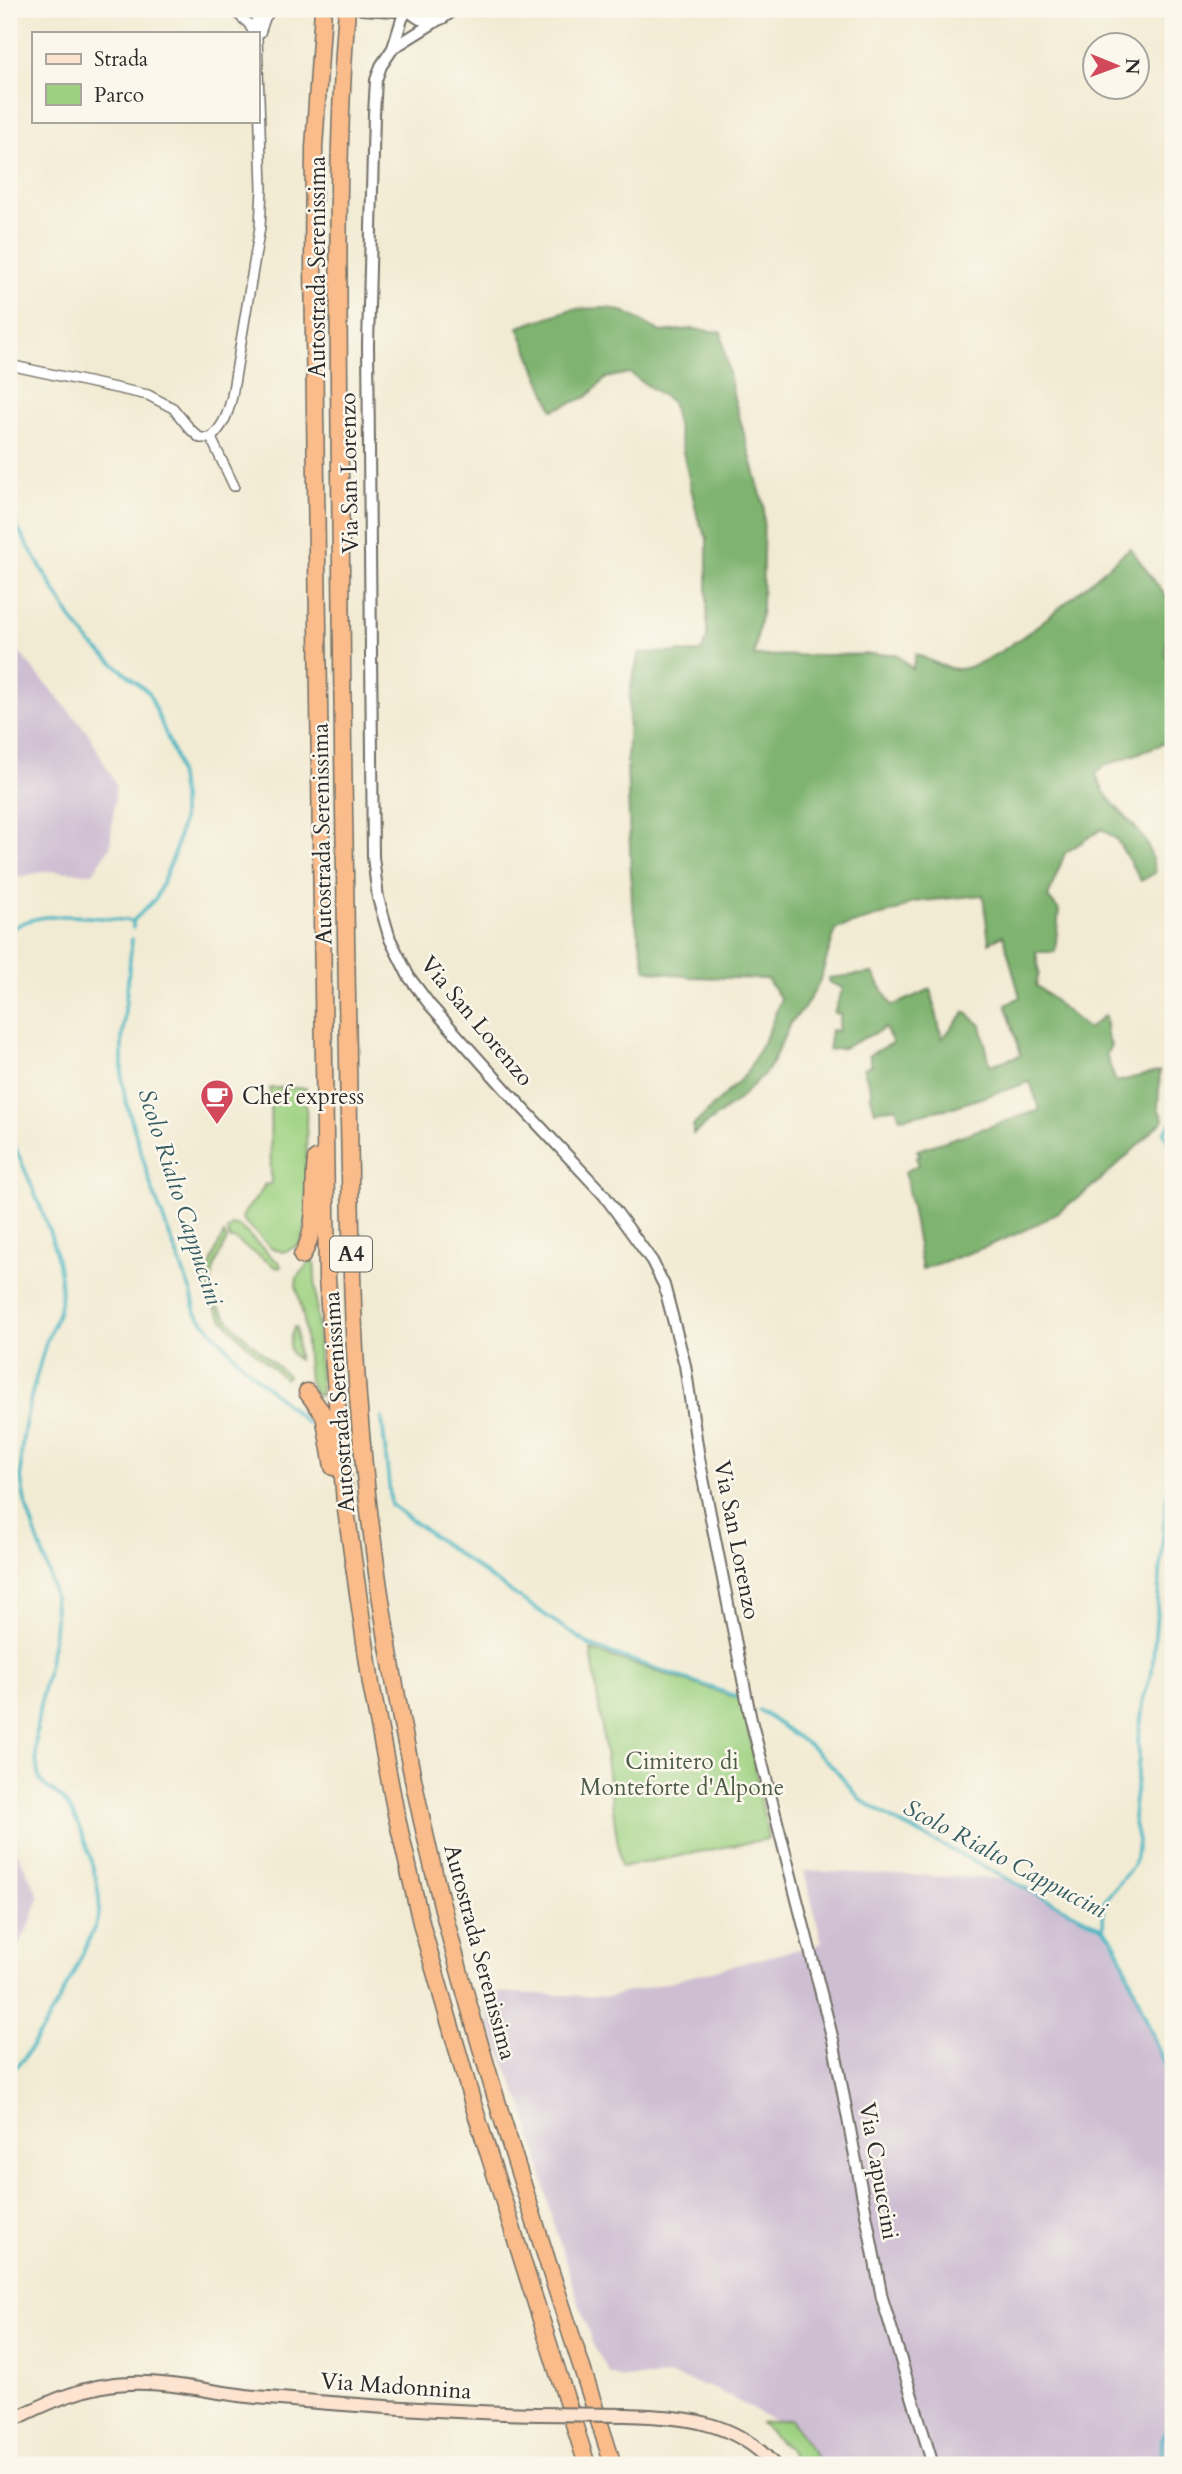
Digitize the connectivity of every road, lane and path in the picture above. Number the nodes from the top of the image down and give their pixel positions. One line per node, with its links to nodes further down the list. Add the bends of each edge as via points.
1 (232, 9): 11 (street)
2 (256, 9): 12 (street)
3 (272, 9): 13 (street)
4 (323, 9): 19 (highway, Autostrada Serenissima / A4, via 314,148 313,265)
5 (347, 9): 26 (highway, Autostrada Serenissima / A4, via 338,262 344,831 350,1231 367,1491 415,1791 445,1918 503,2120)
6 (362, 9): 8 (street)
7 (453, 9): 10 (street, Via San Lorenzo)
8 (379, 10): 9 (street)
9 (403, 12): 10 (street); 14 (street, Via San Lorenzo)
10 (440, 20): 14 (street, Via San Lorenzo)
11 (253, 32)
12 (257, 32)
13 (259, 35)
14 (393, 48): 23 (street, Via San Lorenzo, via 376,80 369,234 373,857 378,898 390,939 409,977 604,1195 664,1285 685,1365 751,1720)
15 (259, 95): 17 (street, via 260,227 227,418)
16 (9, 365): 17 (street, via 148,395 173,408 200,438)
17 (211, 438): 18 (street)
18 (233, 486)
19 (325, 1112): 20 (highway, via 316,1161 313,1228); 22 (highway, Autostrada Serenissima / A4, via 328,1302)
20 (302, 1256)
21 (307, 1392): 22 (highway, via 324,1415 333,1468)
22 (345, 1503): 25 (highway, Autostrada Serenissima / A4, via 371,1684 422,1927)
23 (792, 1881): 28 (street, Via Capuccini, via 833,2040 882,2298)
24 (12, 2420): 27 (main road, Via Madonnina, bridge, via 83,2390 129,2383 169,2385 309,2402 461,2412 683,2418 743,2437)
25 (587, 2465)
26 (613, 2465)
27 (774, 2465)
28 (933, 2465)

